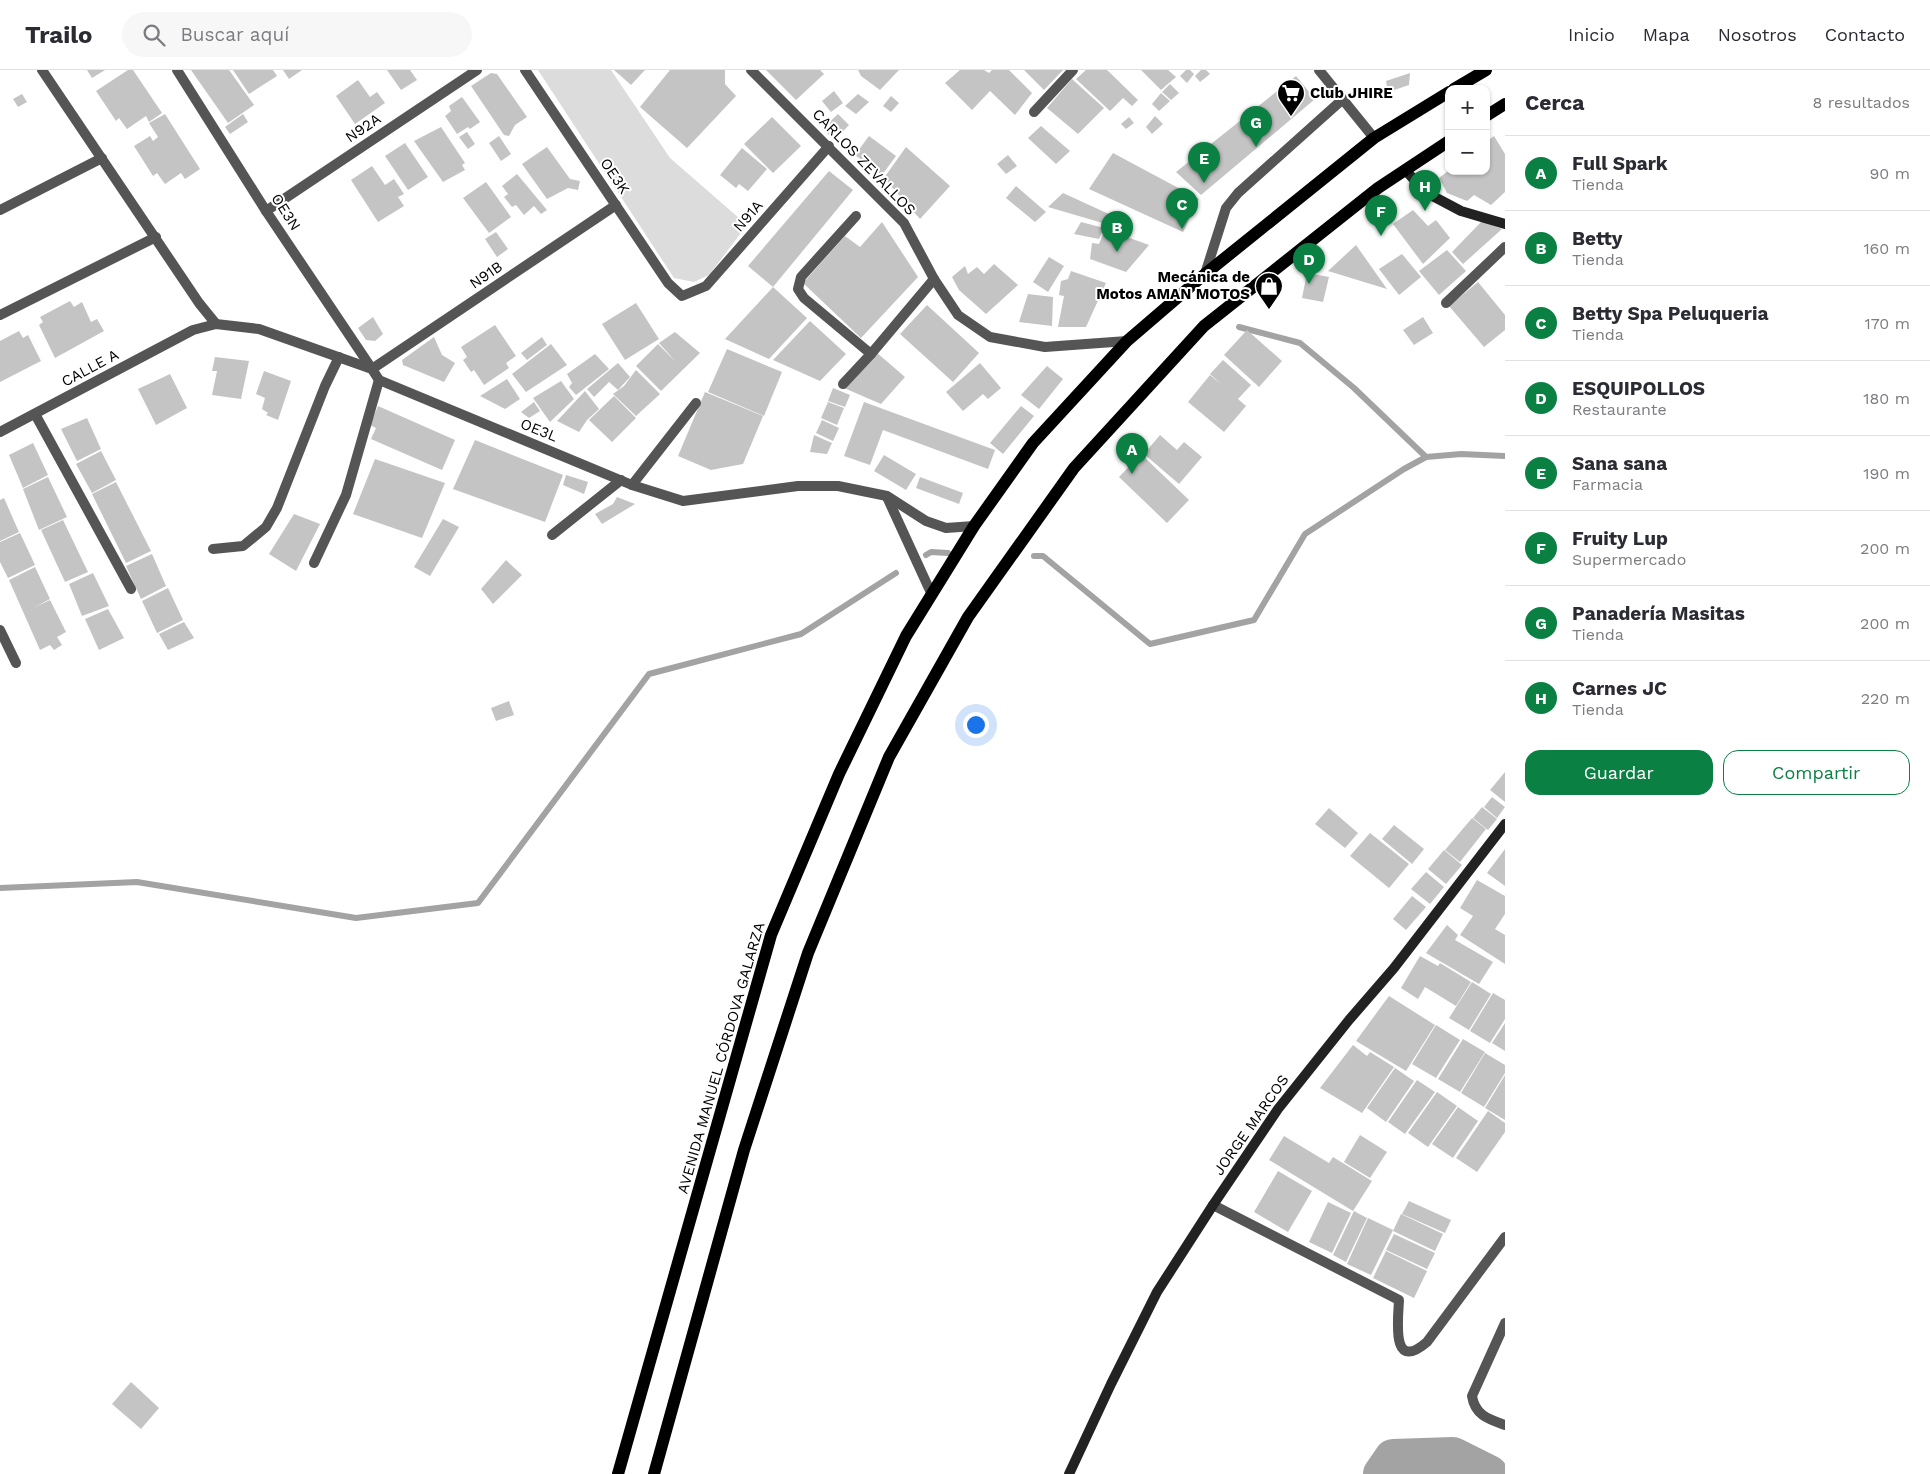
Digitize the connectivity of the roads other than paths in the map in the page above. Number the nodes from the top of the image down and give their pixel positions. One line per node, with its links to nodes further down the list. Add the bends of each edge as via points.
1 (42, 70): 18 (street)
2 (177, 70): 22 (street, OE3N)
3 (477, 70): 22 (street, N92A)
4 (525, 70): 20 (street, OE3K)
5 (751, 70): 17 (street, CARLOS ZEVALLOS)
6 (1072, 70): 13 (street)
7 (1319, 70): 11 (street)
8 (1486, 70): 9 (main road)
9 (1461, 85)
10 (1445, 94): 15 (main road, AVENIDA MANUEL CÓRDOVA GALARZA)
11 (1343, 99): 15 (street); 27 (street, via 1238,193 1226,208)
12 (1505, 104): 14 (main road)
13 (1034, 112)
14 (1490, 113)
15 (1374, 138): 27 (main road, AVENIDA MANUEL CÓRDOVA GALARZA)
16 (1445, 144): 19 (main road)
17 (829, 146): 28 (street, CARLOS ZEVALLOS, via 904,223); 29 (street, N91A, via 706,286)
18 (102, 158): 21 (street); 25 (street)
19 (1405, 170): 24 (main road, via 1427,193 1461,211); 59 (main road, via 1204,326 1074,468 968,617 889,757 808,954 744,1150)
20 (616, 205): 29 (street, OE3K, via 668,283); 36 (street, N91B)
21 (0, 210)
22 (266, 211): 36 (street, OE3N)
23 (856, 216): 34 (street, via 801,277 798,289 804,298)
24 (1505, 224)
25 (156, 236): 31 (street); 32 (street)
26 (1505, 247): 30 (street)
27 (1205, 274): 33 (main road, AVENIDA MANUEL CÓRDOVA GALARZA)
28 (934, 279): 33 (street, CARLOS ZEVALLOS, via 958,314 990,337 1045,347); 34 (street)
29 (682, 296)
30 (1446, 303)
31 (0, 315)
32 (216, 324): 35 (street, via 259,329); 40 (street, CALLE A, via 193,330)
33 (1127, 341): 45 (main road, AVENIDA MANUEL CÓRDOVA GALARZA, via 1033,443)
34 (871, 354): 38 (street)
35 (339, 358): 36 (street); 47 (street, via 277,508 266,527 243,546)
36 (372, 369): 37 (street)
37 (379, 380): 42 (street, OE3L); 48 (street, via 346,495)
38 (844, 384)
39 (696, 403): 43 (street)
40 (35, 414): 41 (street, CALLE A); 49 (street)
41 (0, 432)
42 (621, 480): 43 (street, OE3L); 46 (street)
43 (632, 485): 44 (street, OE3L, via 683,501 798,486 838,486)
44 (887, 496): 45 (street, OE3L, via 926,521 946,528); 50 (street)
45 (974, 526): 50 (main road, AVENIDA MANUEL CÓRDOVA GALARZA)
46 (552, 534)
47 (213, 549)
48 (314, 563)
49 (131, 589)
50 (932, 595): 58 (main road, AVENIDA MANUEL CÓRDOVA GALARZA, via 906,636 839,774 771,935)
51 (0, 630): 52 (street)
52 (16, 663)
53 (1505, 824): 54 (main road, JORGE MARCOS, via 1394,968 1278,1109)
54 (1213, 1205): 55 (street, via 1399,1300 1398,1342 1409,1352 1418,1350 1427,1342); 60 (main road, JORGE MARCOS, via 1157,1292)
55 (1505, 1237)
56 (1505, 1323): 57 (street, via 1472,1396 1474,1407 1484,1417)
57 (1505, 1425)
58 (618, 1474)
59 (654, 1474)
60 (1069, 1474)

